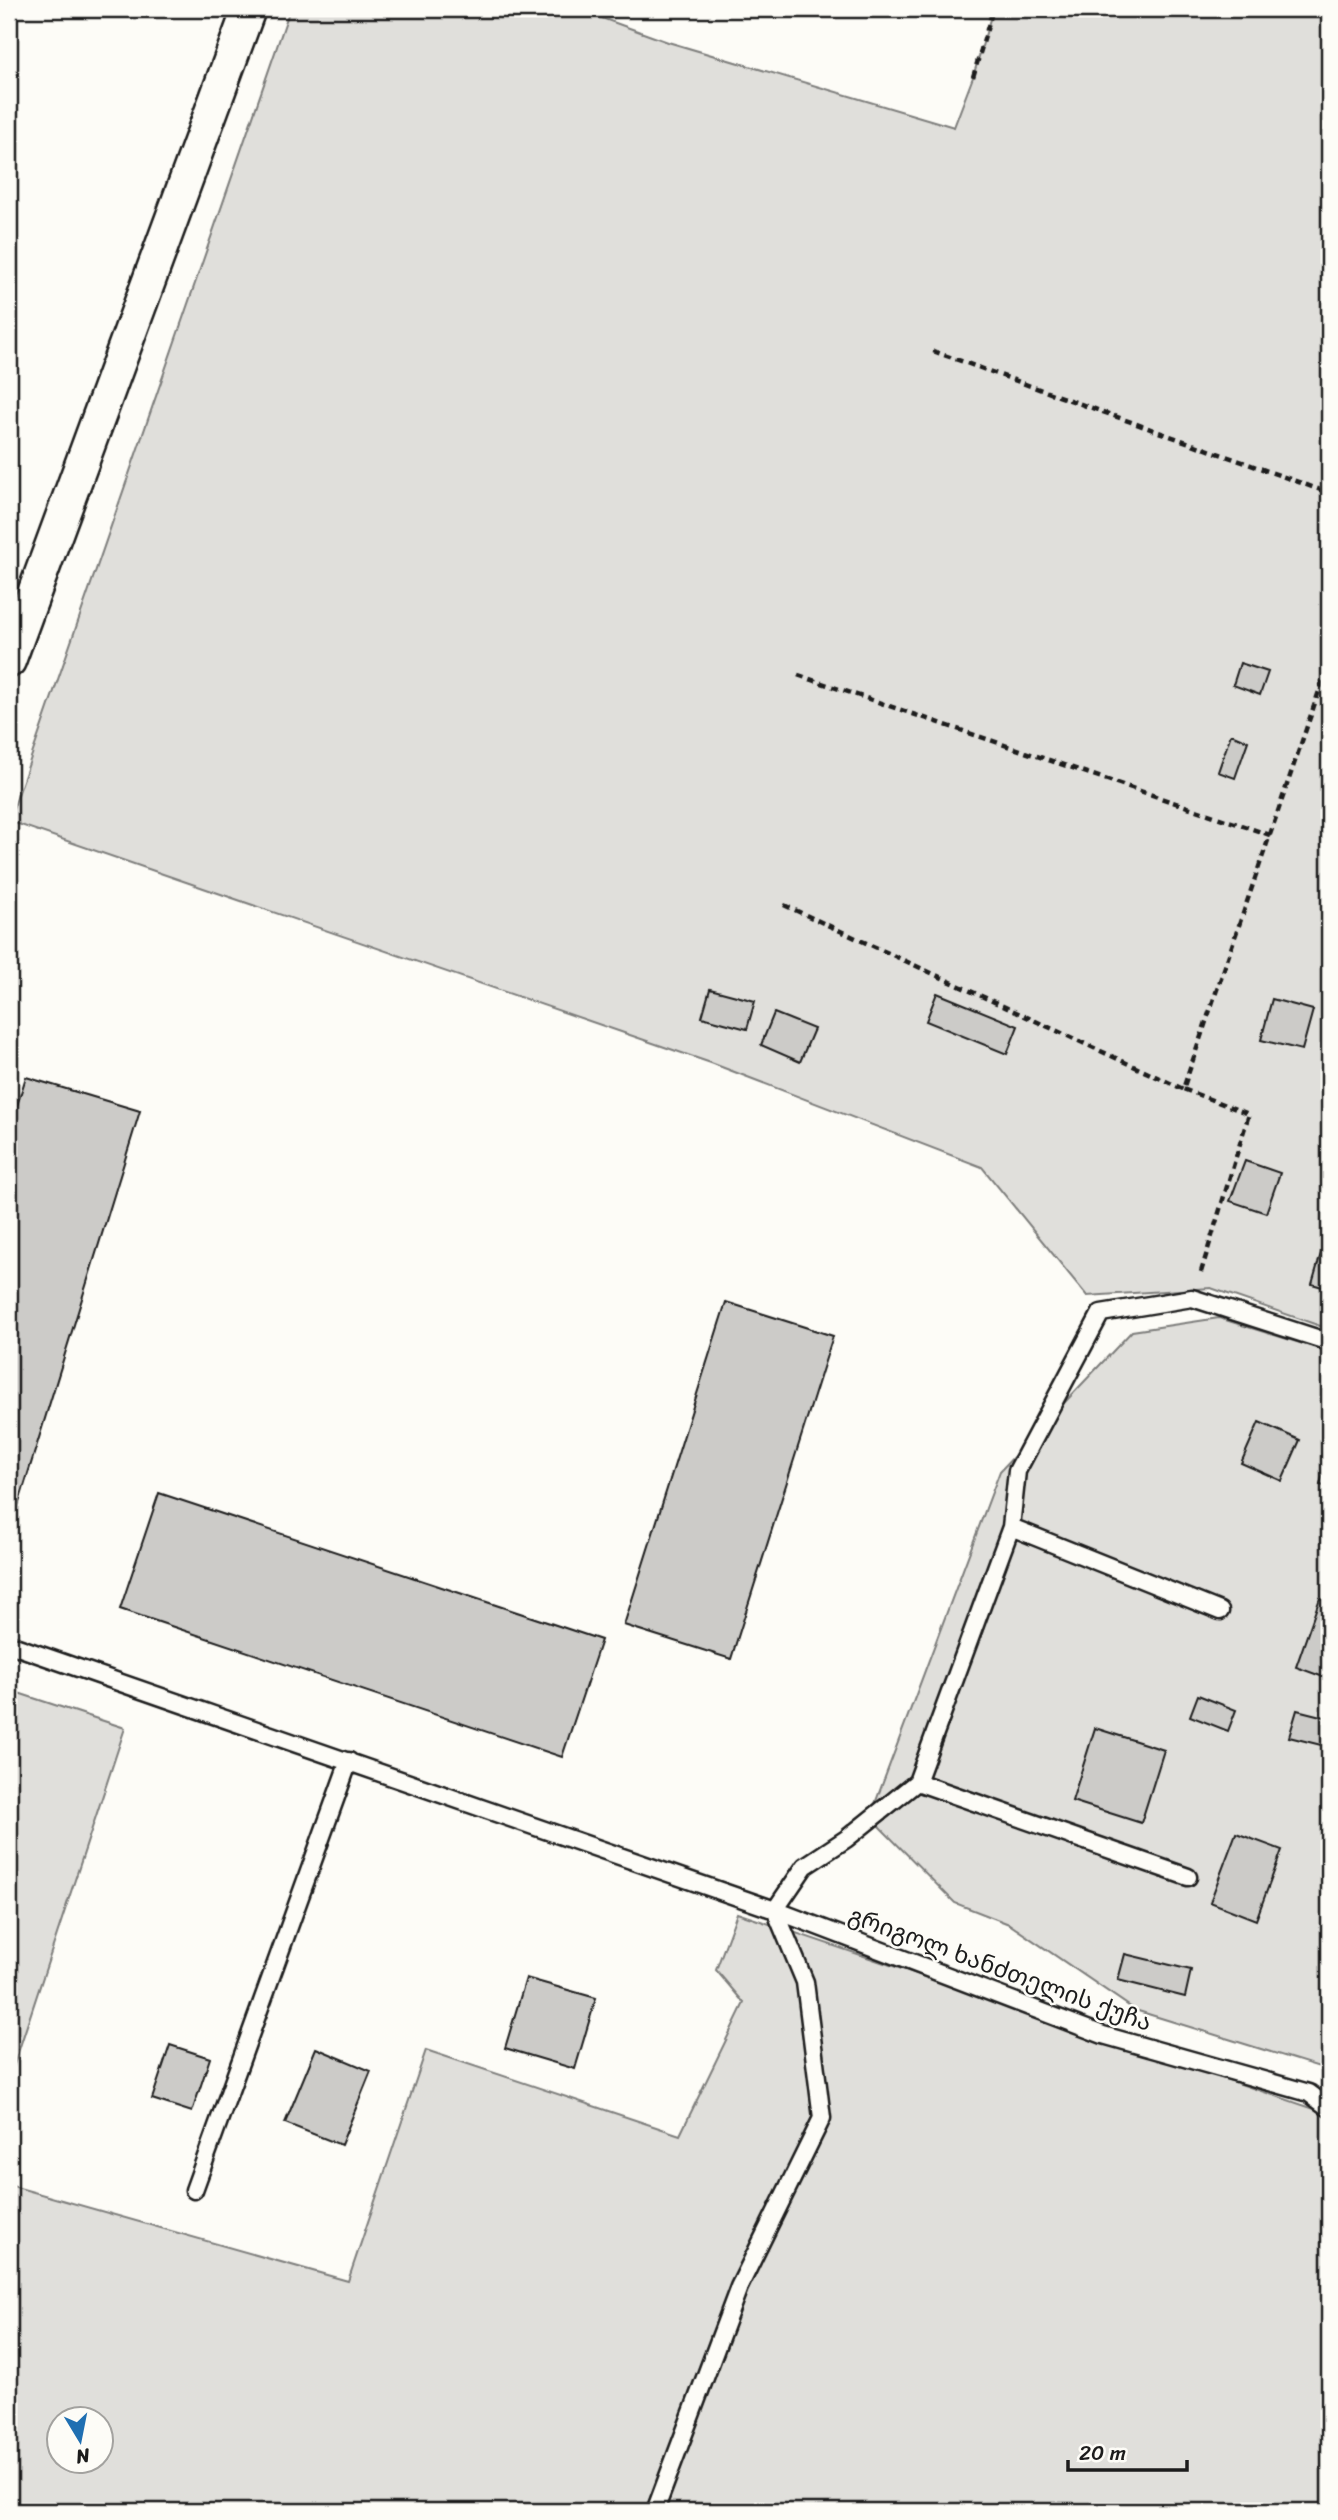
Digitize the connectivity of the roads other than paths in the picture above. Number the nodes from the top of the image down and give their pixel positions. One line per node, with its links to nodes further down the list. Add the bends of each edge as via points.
1 (248, 9): 2 (street)
2 (9, 661)
3 (1329, 1342): 4 (lane, via 1192,1298 1101,1313 1017,1471)
4 (1011, 1527): 5 (lane); 8 (lane)
5 (1220, 1611)
6 (9, 1644): 7 (lane, გრიგოლ ხანძთელის ქუჩა)
7 (349, 1761): 10 (lane, გრიგოლ ხანძთელის ქუჩა); 12 (lane)
8 (917, 1782): 9 (lane); 10 (lane, via 805,1866)
9 (1188, 1877)
10 (775, 1910): 11 (lane, გრიგოლ ხანძთელის ქუჩა, via 1103,2035 1308,2093); 13 (lane, via 805,1982 822,2118 739,2287)
11 (1329, 2108)
12 (194, 2190)
13 (655, 2511)

